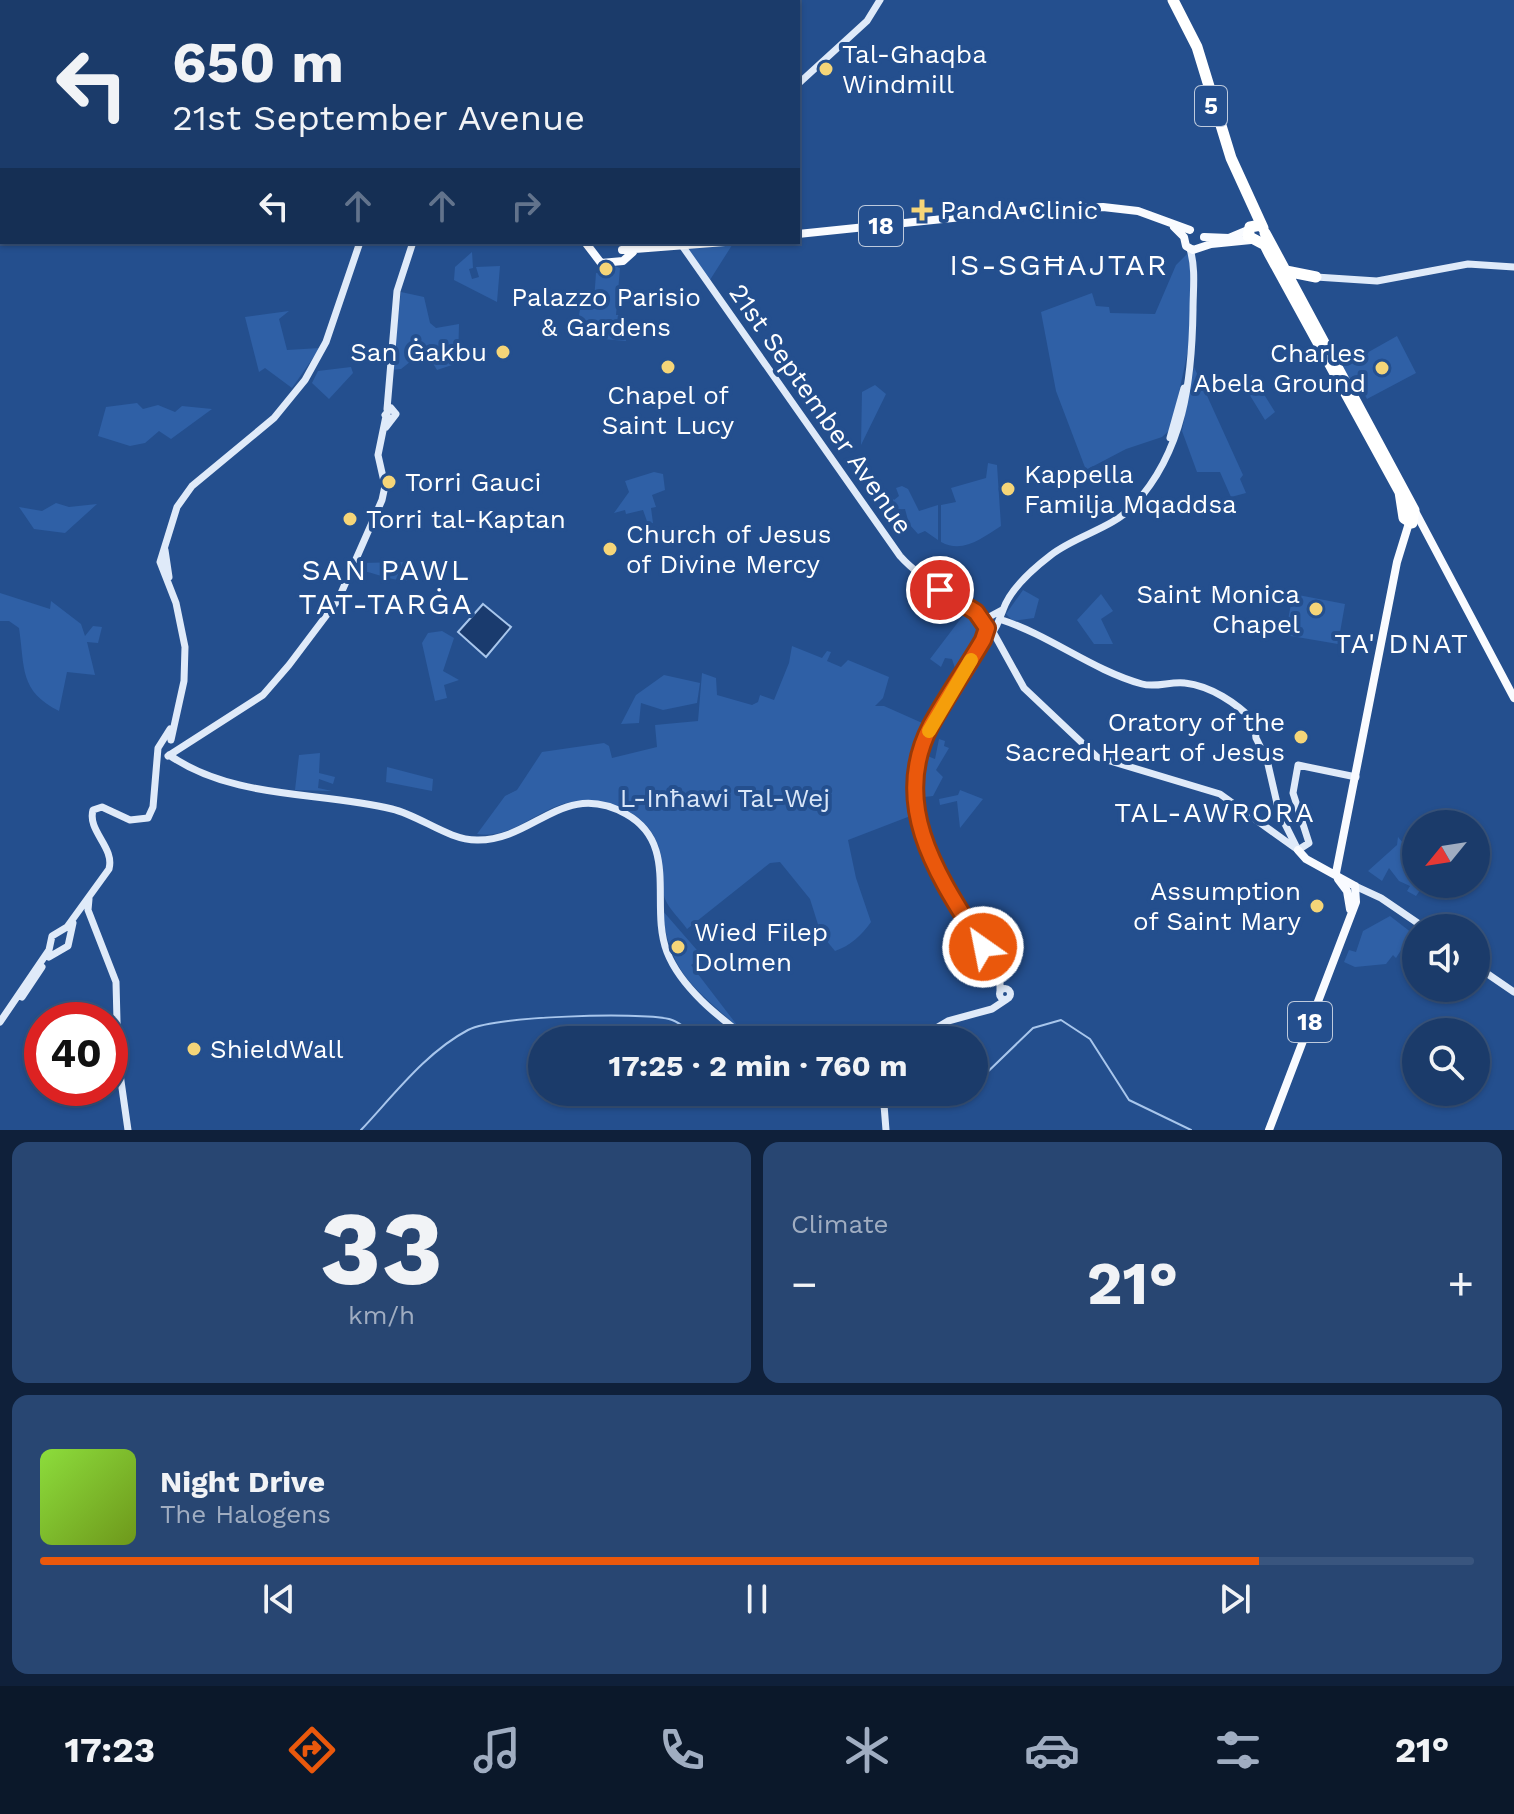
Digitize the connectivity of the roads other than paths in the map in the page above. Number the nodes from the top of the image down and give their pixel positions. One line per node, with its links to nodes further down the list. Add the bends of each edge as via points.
1 (880, 0): 3 (main road, via 867,21)
2 (1170, 0): 5 (highway, 5, via 1192,43)
3 (800, 82)
4 (1188, 232): 6 (main road, 18, via 1138,211 1109,207); 11 (main road); 11 (main road, 18)
5 (1256, 233): 11 (main road, 18); 11 (main road, 18); 15 (highway, 5); 18 (highway, 5, via 1383,460 1402,497 1404,518)
6 (800, 234)
7 (359, 244): 21 (main road, via 326,342 305,380 274,418 192,486 177,507 164,562 185,647)
8 (412, 244): 21 (main road, via 397,291 389,413 378,455 385,486 338,600 263,695)
9 (587, 244): 13 (main road, via 601,263 618,262)
10 (708, 244): 12 (main road)
11 (1197, 244): 19 (main road, via 1191,358 1171,436 1146,491 1106,526 1052,555 1022,582)
12 (683, 247): 13 (main road); 19 (main road, 21st September Avenue, via 900,556 926,581)
13 (628, 250)
14 (1514, 267): 16 (main road, via 1465,264 1377,281)
15 (1286, 271): 16 (highway); 17 (highway, 5)
16 (1316, 277): 17 (highway, via 1301,283)
17 (1298, 295): 18 (highway, 5)
18 (1412, 520): 20 (main road, via 1425,534); 22 (main road, via 1397,562)
19 (994, 621): 23 (main road, via 1024,688 1097,757 1220,794); 23 (main road, 21st September Avenue, via 1037,633 1072,655 1143,685 1186,683 1219,694 1254,721 1279,812); 34 (main road, via 931,726 920,752 916,798 930,859)
20 (1514, 698)
21 (169, 748): 26 (main road, via 157,809 148,823 133,825 105,812 95,817 114,864); 30 (main road, via 148,818 130,820 102,807 93,810 92,821 111,864 67,927); 38 (main road, via 181,762 258,790 396,810 473,840 498,837 564,806 605,806 628,815 647,831 658,853 661,930 671,961 687,985)
22 (1356, 777): 23 (main road, via 1298,765 1293,793 1309,843); 24 (main road)
23 (1295, 846): 24 (main road)
24 (1335, 875): 25 (main road, 18)
25 (1351, 888): 27 (main road, via 1381,898); 44 (main road, 18, via 1349,914)
26 (90, 897): 28 (main road); 29 (main road)
27 (1404, 914)
28 (75, 920): 29 (main road); 31 (main road)
29 (91, 920): 42 (main road, via 116,982 118,1060)
30 (58, 932): 31 (main road); 32 (main road, via 52,936)
31 (68, 938): 32 (main road, via 66,948)
32 (55, 947): 37 (main road); 40 (main road)
33 (1490, 976): 35 (main road)
34 (1002, 992): 36 (main road); 36 (main road, via 1011,994)
35 (1514, 992)
36 (996, 1007): 39 (main road)
37 (0, 1022)
38 (733, 1026)
39 (940, 1026)
40 (0, 1028)
41 (884, 1106): 43 (main road)
42 (128, 1130)
43 (886, 1130)
44 (1269, 1130)

